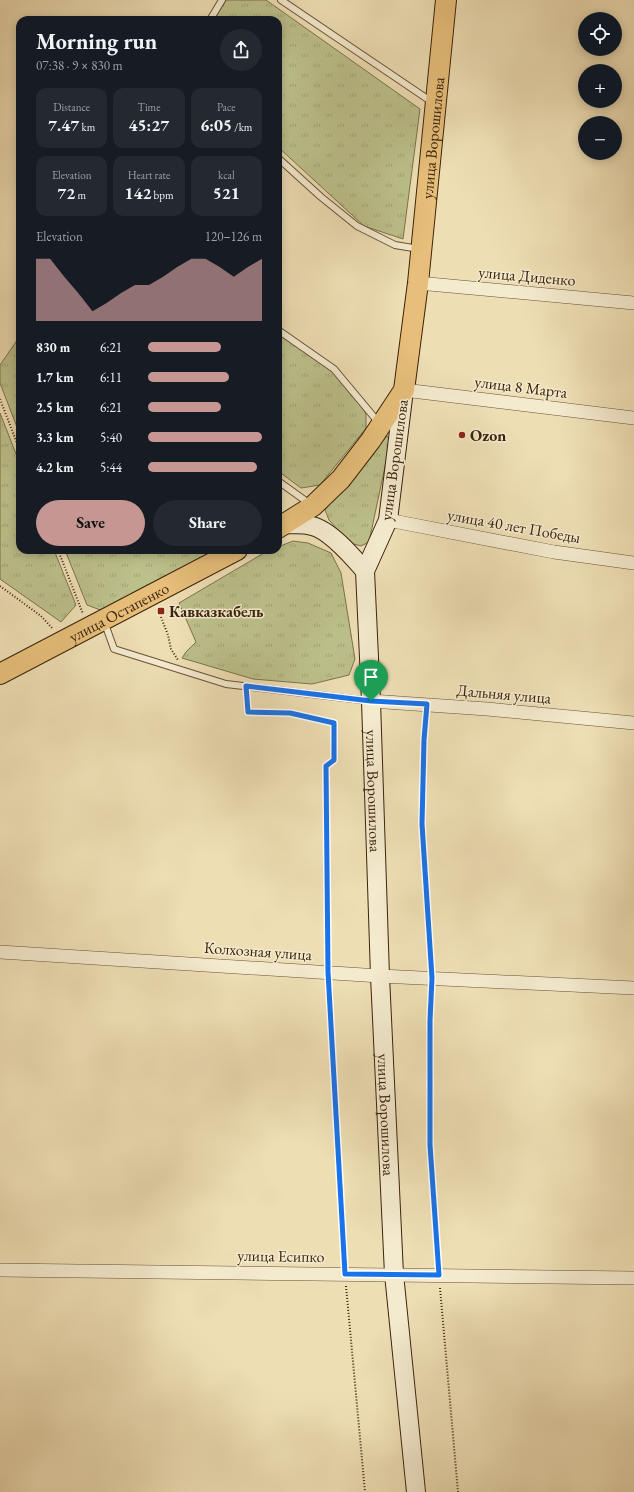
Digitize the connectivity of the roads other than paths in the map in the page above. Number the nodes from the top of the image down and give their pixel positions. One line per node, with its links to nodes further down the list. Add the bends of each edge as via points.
1 (222, 0): 4 (lane)
2 (281, 0): 5 (lane)
3 (446, 0): 5 (main road, улица Ворошилова)
4 (212, 16)
5 (435, 104): 7 (main road, улица Ворошилова)
6 (282, 162): 7 (lane, via 320,198 357,226 395,245)
7 (421, 249): 8 (main road, улица Ворошилова)
8 (418, 283): 9 (street, улица Диденко); 11 (main road, улица Ворошилова)
9 (634, 303)
10 (282, 333): 13 (lane, via 334,368)
11 (404, 390): 12 (street, улица 8 Марта); 13 (main road); 16 (main road, улица Ворошилова)
12 (634, 418)
13 (381, 426): 15 (main road, via 341,479)
14 (282, 484): 15 (lane)
15 (313, 506): 17 (main road)
16 (388, 520): 20 (street, улица 40 лет Победы, via 554,552); 21 (main road, улица Ворошилова)
17 (282, 525)
18 (282, 526): 21 (main road, via 311,525 321,529 349,552)
19 (229, 554): 22 (main road, улица Остапенко)
20 (634, 563)
21 (365, 572): 24 (main road, улица Ворошилова)
22 (96, 624): 23 (main road, улица Остапенко); 24 (lane, via 114,649 226,684)
23 (0, 674)
24 (371, 701): 25 (street, Дальняя улица); 27 (main road, улица Ворошилова)
25 (634, 723)
26 (0, 952): 27 (street, Колхозная улица)
27 (380, 976): 28 (street, Колхозная улица); 30 (main road, улица Ворошилова)
28 (634, 988)
29 (0, 1270): 30 (street, улица Есипко)
30 (394, 1274): 31 (street, улица Есипко); 32 (main road, улица Ворошилова)
31 (634, 1278)
32 (416, 1492)

